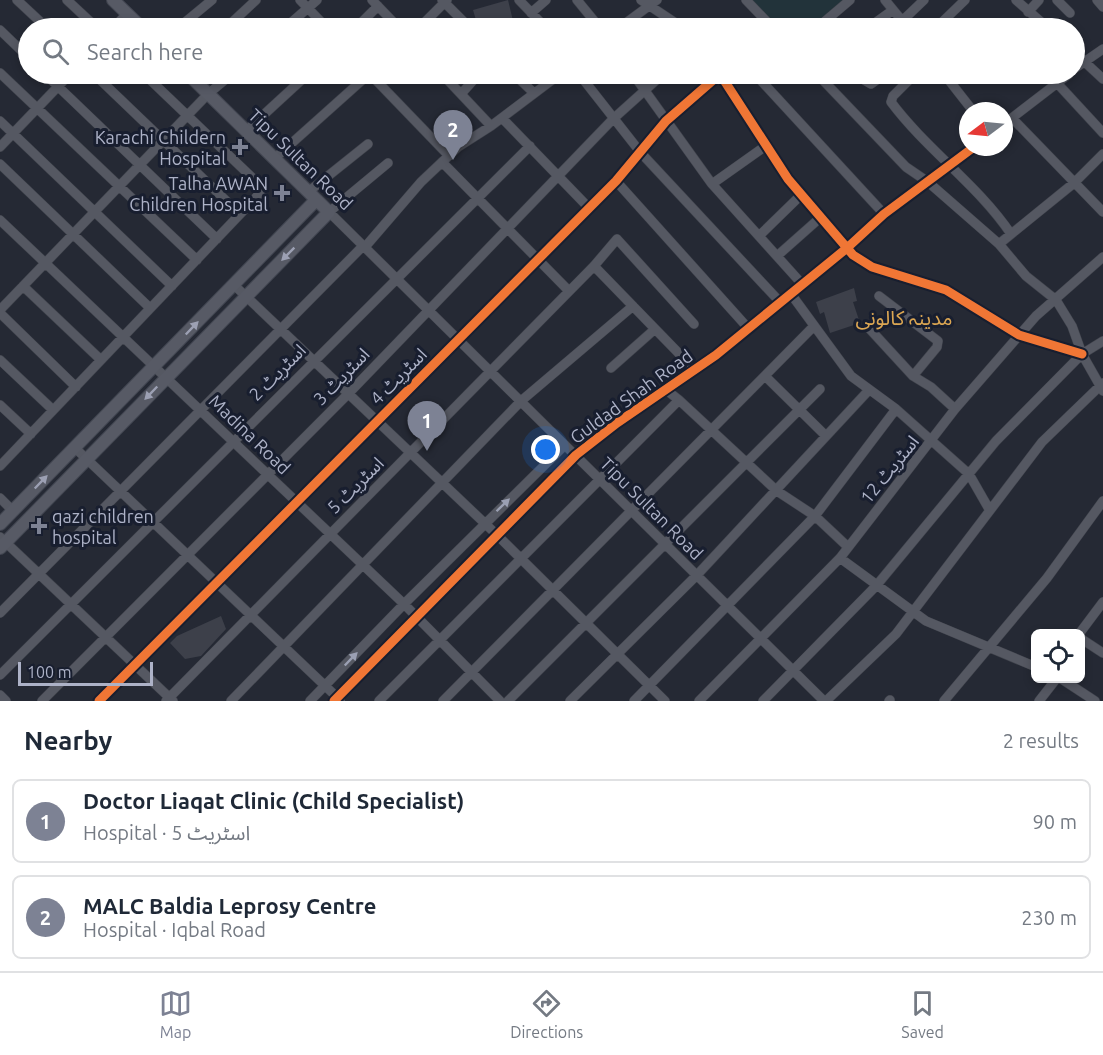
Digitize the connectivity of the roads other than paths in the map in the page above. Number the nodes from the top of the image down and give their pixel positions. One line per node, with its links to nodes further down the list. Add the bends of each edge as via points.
1 (17, 0): 30 (street)
2 (67, 0): 31 (street)
3 (212, 0): 34 (street)
4 (255, 0): 35 (street)
5 (300, 0): 24 (street)
6 (318, 0): 24 (street)
7 (519, 0): 28 (street)
8 (546, 0): 28 (street)
9 (577, 0): 43 (street)
10 (746, 0): 46 (street)
11 (850, 0): 47 (street)
12 (885, 0): 25 (street)
13 (924, 0): 50 (street)
14 (965, 0): 51 (street)
15 (1017, 0): 26 (street)
16 (1039, 0): 26 (street)
17 (1057, 0): 27 (street)
18 (1097, 0): 23 (street)
19 (115, 1): 29 (main road)
20 (444, 1): 40 (street); 41 (street)
21 (649, 2): 44 (street); 45 (street)
22 (375, 3): 38 (street); 39 (street)
23 (1103, 7)
24 (308, 9): 36 (street); 37 (street)
25 (893, 10): 48 (street); 49 (street)
26 (1028, 12): 52 (street)
27 (1070, 12)
28 (531, 13): 42 (street)
29 (127, 14): 32 (street); 33 (main road)
30 (36, 18)
31 (86, 18)
32 (123, 18)
33 (131, 18)
34 (190, 18)
35 (236, 18)
36 (297, 18)
37 (317, 18)
38 (364, 18)
39 (389, 18)
40 (428, 18)
41 (460, 18)
42 (534, 18)
43 (592, 18)
44 (631, 18)
45 (670, 18)
46 (763, 18)
47 (829, 18)
48 (882, 18)
49 (899, 18)
50 (910, 18)
51 (946, 18)
52 (1036, 18)
53 (0, 30): 54 (street)
54 (18, 47)
55 (1103, 49): 56 (street)
56 (1085, 62): 58 (street)
57 (0, 73): 87 (street)
58 (1103, 79)
59 (104, 84): 99 (street)
60 (155, 84): 88 (street)
61 (198, 84): 84 (main road, Tipu Sultan Road)
62 (220, 84): 84 (street)
63 (297, 84): 96 (street)
64 (358, 84): 107 (street)
65 (378, 84): 108 (street)
66 (452, 84): 85 (street)
67 (470, 84): 85 (street)
68 (525, 84): 83 (street)
69 (545, 84): 83 (street)
70 (587, 84): 92 (street)
71 (640, 84): 82 (street)
72 (652, 84): 82 (street, اسٹریٹ 3)
73 (709, 84): 94 (street, اسٹریٹ 4)
74 (727, 84): 101 (street)
75 (764, 84): 127 (street)
76 (827, 84): 115 (street, via 906,167)
77 (905, 84): 112 (street, via 891,102)
78 (952, 84): 86 (street)
79 (1053, 84): 89 (street)
80 (1058, 84): 98 (street)
81 (58, 86): 87 (street); 111 (street)
82 (645, 90): 92 (street, اسٹریٹ 3); 94 (street)
83 (534, 93): 90 (street)
84 (208, 94): 88 (street); 96 (main road, Tipu Sultan Road)
85 (461, 94): 95 (street)
86 (966, 102)
87 (37, 108): 97 (street); 118 (street)
88 (188, 115): 99 (street); 126 (street, via 264,189)
89 (1013, 116)
90 (502, 118): 95 (street); 102 (street)
91 (1013, 118): 116 (street)
92 (613, 119): 104 (street); 113 (street, اسٹریٹ 3)
93 (0, 121): 97 (street)
94 (666, 121): 104 (street, اسٹریٹ 4); 117 (street)
95 (491, 126): 108 (street)
96 (246, 131): 107 (main road, Tipu Sultan Road)
97 (13, 133): 103 (street); 123 (street)
98 (1103, 133)
99 (163, 141): 111 (street); 126 (street)
100 (368, 144): 120 (street)
101 (767, 145): 117 (street); 119 (street)
102 (530, 146): 113 (street); 121 (street, اسٹریٹ 2)
103 (0, 147)
104 (642, 153): 114 (street, اسٹریٹ 4); 154 (street)
105 (1103, 154): 116 (street)
106 (963, 156): 112 (street, Guldad Shah Road)
107 (274, 159): 120 (main road, Tipu Sultan Road)
108 (445, 159): 121 (street); 136 (street)
109 (388, 163): 124 (street)
110 (0, 164): 131 (street)
111 (140, 165): 118 (street); 134 (street)
112 (949, 167): 115 (street, Guldad Shah Road); 132 (street, via 996,213)
113 (558, 176): 122 (street); 130 (street, اسٹریٹ 3)
114 (616, 182): 122 (street, اسٹریٹ 4); 162 (street)
115 (928, 182): 127 (street, Guldad Shah Road); 135 (street)
116 (1074, 183): 125 (street); 132 (street)
117 (712, 184): 133 (street)
118 (119, 186): 123 (street); 141 (street)
119 (801, 195): 128 (street); 133 (street)
120 (312, 196): 124 (main road, Tipu Sultan Road); 146 (main road)
121 (478, 198): 130 (street); 144 (street, اسٹریٹ 2)
122 (589, 208): 140 (street, اسٹریٹ 4)
123 (95, 212): 131 (street); 148 (street)
124 (329, 212): 136 (street, Tipu Sultan Road); 151 (main road, one-way to 151)
125 (1103, 212)
126 (240, 214): 134 (street)
127 (884, 214): 137 (street, Guldad Shah Road)
128 (820, 217): 137 (street); 138 (street)
129 (0, 220): 142 (street, Madina Road)
130 (507, 228): 140 (street); 157 (street, اسٹریٹ 3)
131 (73, 234): 142 (street); 156 (street)
132 (1011, 234): 135 (street)
133 (759, 236): 138 (street)
134 (217, 239): 141 (street)
135 (999, 244): 153 (street, via 1026,276)
136 (364, 246): 144 (street, Tipu Sultan Road); 163 (street)
137 (847, 248): 145 (street, Guldad Shah Road); 165 (street, via 872,267 946,290)
138 (777, 256): 145 (street)
139 (1103, 257): 153 (street, اسٹریٹ 12)
140 (538, 259): 149 (street); 167 (street, اسٹریٹ 4)
141 (197, 260): 148 (street)
142 (46, 262): 147 (street); 166 (street, Madina Road)
143 (594, 266): 149 (street, اسٹریٹ 5); 155 (street); 159 (street, اسٹریٹ 5, via 616,239)
144 (397, 278): 157 (street, Tipu Sultan Road); 170 (street, اسٹریٹ 2)
145 (802, 284): 150 (street, Guldad Shah Road)
146 (234, 285): 151 (street); 173 (main road, one-way to 146)
147 (23, 286): 158 (street); 172 (street)
148 (172, 286): 156 (street)
149 (569, 291): 176 (street, اسٹریٹ 5)
150 (791, 294): 154 (street, Guldad Shah Road); 160 (street)
151 (246, 296): 163 (street); 177 (main road)
152 (879, 296): 179 (street, via 938,341)
153 (1056, 300): 165 (street, اسٹریٹ 12); 169 (street, via 1072,326)
154 (780, 302): 162 (street, Guldad Shah Road)
155 (633, 306): 164 (street); 187 (street)
156 (150, 308): 166 (street)
157 (428, 309): 167 (street, Tipu Sultan Road); 185 (street, اسٹریٹ 3)
158 (0, 311): 180 (street)
159 (694, 324)
160 (814, 326): 178 (street); 184 (street, via 850,376)
161 (867, 326): 179 (street)
162 (748, 328): 175 (street, Guldad Shah Road)
163 (281, 329): 170 (street); 192 (street)
164 (655, 329): 174 (street); 175 (street)
165 (1019, 335): 169 (street); 190 (street, اسٹریٹ 12)
166 (124, 336): 172 (street); 173 (street, Madina Road)
167 (459, 339): 176 (street, Tipu Sultan Road); 194 (street, اسٹریٹ 4)
168 (1103, 341): 169 (street)
169 (1082, 354): 181 (street); 210 (street)
170 (313, 359): 185 (street); 198 (street, اسٹریٹ 2)
171 (0, 360): 191 (street)
172 (101, 360): 180 (street)
173 (154, 366): 177 (street, Madina Road); 201 (main road)
174 (611, 368)
175 (694, 369): 182 (street, Guldad Shah Road)
176 (490, 370): 187 (street, Tipu Sultan Road); 203 (street, اسٹریٹ 5)
177 (166, 376): 192 (street, Madina Road); 206 (main road, one-way to 206)
178 (765, 376): 193 (street); 195 (street)
179 (913, 376): 190 (street)
180 (76, 387): 191 (street)
181 (1102, 387): 218 (street, via 1042,442)
182 (665, 388): 186 (street); 204 (street, Guldad Shah Road)
183 (820, 389): 193 (street)
184 (869, 390): 189 (street); 197 (street)
185 (349, 393): 194 (street); 209 (street, اسٹریٹ 3)
186 (678, 399): 195 (street); 211 (street)
187 (521, 401): 200 (street, Tipu Sultan Road); 212 (street)
188 (0, 405): 196 (street)
189 (896, 409): 199 (street); 221 (street)
190 (955, 409): 199 (street, اسٹریٹ 12)
191 (53, 410): 196 (street)
192 (201, 410): 198 (street, Madina Road); 213 (street)
193 (799, 410): 197 (street); 207 (street)
194 (377, 420): 203 (street); 216 (street, اسٹریٹ 4)
195 (711, 430): 207 (street); 220 (street)
196 (31, 434): 205 (street)
197 (826, 436): 214 (street)
198 (233, 440): 209 (street, Madina Road); 222 (street, اسٹریٹ 2)
199 (933, 441): 210 (street); 229 (street, اسٹریٹ 12)
200 (565, 445): 204 (street, Tipu Sultan Road); 224 (street, Guldad Shah Road, one-way to 200)
201 (74, 447): 206 (street); 219 (main road, one-way to 201)
202 (0, 450): 205 (street)
203 (410, 452): 212 (street); 225 (street, اسٹریٹ 5)
204 (576, 455): 211 (street, Tipu Sultan Road); 226 (street, Guldad Shah Road)
205 (8, 458): 208 (street)
206 (87, 458): 213 (street); 227 (main road)
207 (746, 463): 214 (street); 228 (street)
208 (0, 466)
209 (268, 474): 216 (street, Madina Road); 230 (street, اسٹریٹ 3)
210 (969, 474): 218 (street); 237 (street)
211 (599, 478): 220 (street, Tipu Sultan Road); 231 (street)
212 (442, 483): 224 (street); 233 (street)
213 (121, 491): 222 (street); 234 (street)
214 (777, 491): 221 (street); 235 (street)
215 (0, 498): 219 (street)
216 (297, 501): 225 (street, Madina Road); 236 (street, اسٹریٹ 4)
217 (1103, 501): 254 (street)
218 (989, 509): 243 (street)
219 (13, 511): 223 (main road)
220 (632, 511): 228 (street, Tipu Sultan Road); 238 (street)
221 (815, 516): 229 (street); 242 (street)
222 (152, 522): 230 (street); 240 (street, اسٹریٹ 2)
223 (0, 524)
224 (484, 524): 226 (street); 241 (street, Guldad Shah Road)
225 (330, 534): 233 (street, Madina Road); 245 (street, اسٹریٹ 5)
226 (496, 534): 231 (street); 246 (street, Guldad Shah Road)
227 (2, 542): 234 (street)
228 (665, 543): 235 (street, Tipu Sultan Road); 247 (street)
229 (848, 547): 232 (street, اسٹریٹ 12)
230 (187, 555): 236 (street); 249 (street, اسٹریٹ 3)
231 (520, 558): 238 (street); 251 (street)
232 (840, 558): 237 (street); 250 (street, اسٹریٹ 12)
233 (363, 565): 241 (street, Madina Road); 253 (street)
234 (39, 574): 240 (street); 244 (street)
235 (697, 575): 242 (street, Tipu Sultan Road); 256 (street)
236 (216, 583): 245 (street); 257 (street, اسٹریٹ 4)
237 (876, 586): 243 (street); 259 (street)
238 (553, 591): 247 (street); 260 (street)
239 (1103, 602): 248 (street)
240 (71, 603): 249 (street); 261 (street, اسٹریٹ 2)
241 (404, 604): 246 (street, Madina Road); 264 (street, Guldad Shah Road, one-way to 241)
242 (729, 607): 250 (street, Tipu Sultan Road); 265 (street)
243 (913, 611): 254 (street, via 926,621); 283 (street, via 896,634)
244 (0, 613)
245 (249, 616): 253 (street); 267 (street, اسٹریٹ 5)
246 (416, 618): 251 (street, Madina Road); 268 (street, Guldad Shah Road)
247 (586, 623): 256 (street); 277 (street)
248 (1082, 629)
249 (106, 636): 257 (street); 270 (street, اسٹریٹ 3)
250 (762, 639): 259 (street, Tipu Sultan Road); 281 (street, اسٹریٹ 12)
251 (439, 641): 260 (street, Madina Road); 274 (street)
252 (1085, 641): 255 (street)
253 (284, 647): 264 (street); 272 (street)
254 (990, 648): 258 (street); 284 (street)
255 (1103, 653)
256 (617, 654): 265 (street); 278 (street)
257 (135, 664): 267 (street); 271 (street, اسٹریٹ 4)
258 (1031, 666)
259 (793, 670): 282 (street); 283 (street, Tipu Sultan Road)
260 (471, 672): 275 (street); 276 (street, Madina Road)
261 (0, 675)
262 (1054, 683): 285 (street)
263 (1066, 683): 286 (street)
264 (325, 685): 268 (street); 273 (street, Guldad Shah Road)
265 (649, 686): 279 (street); 280 (street)
266 (0, 695): 269 (street)
267 (169, 700)
268 (337, 700)
269 (6, 701)
270 (42, 701)
271 (99, 701)
272 (231, 701)
273 (310, 701)
274 (379, 701)
275 (442, 701)
276 (500, 701)
277 (508, 701)
278 (570, 701)
279 (634, 701)
280 (665, 701)
281 (699, 701)
282 (763, 701)
283 (825, 701)
284 (944, 701)
285 (1039, 701)
286 (1095, 701)

